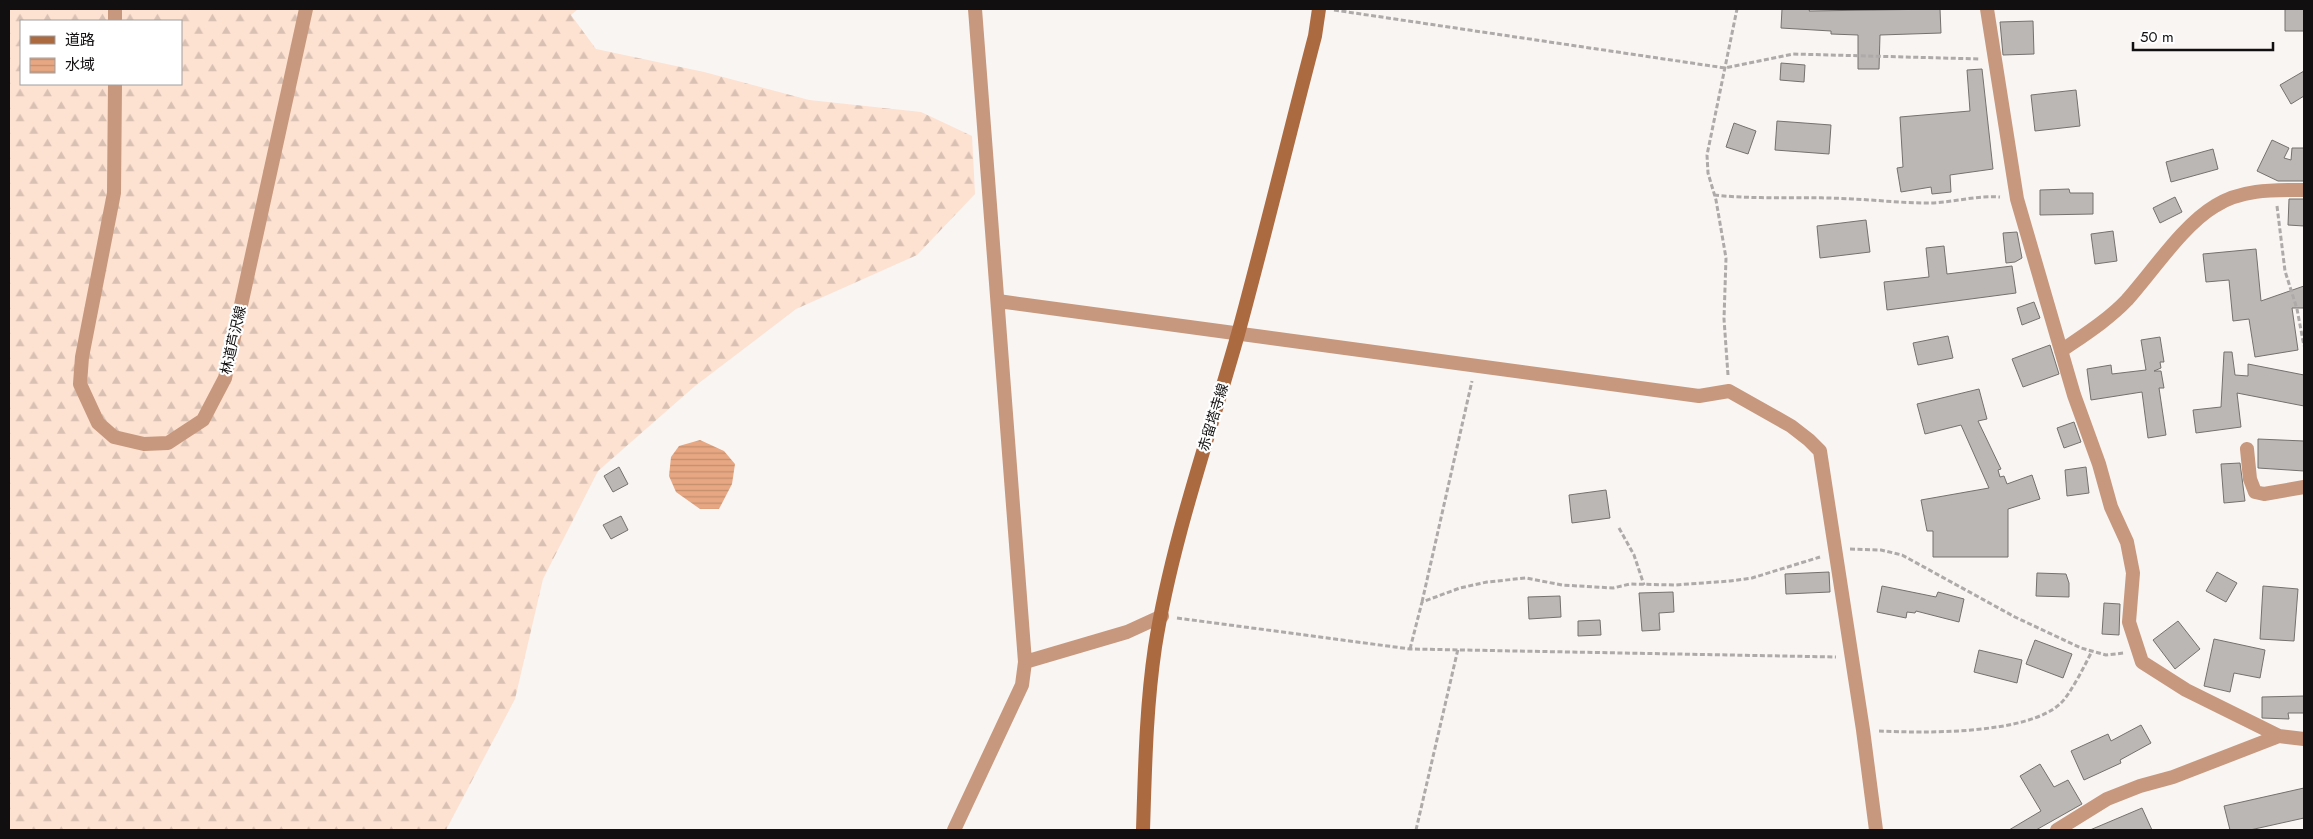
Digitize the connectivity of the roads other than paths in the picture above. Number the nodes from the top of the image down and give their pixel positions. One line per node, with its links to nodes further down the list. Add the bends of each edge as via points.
1 (306, 9): 5 (street, 林道芦沢線, via 225,378 203,420 168,443 144,444 114,437 98,423 80,384 82,357 114,193)
2 (976, 9): 7 (street)
3 (1319, 9): 8 (main road, 赤留塔寺線, via 1315,36)
4 (1986, 9): 9 (street, via 2017,199)
5 (115, 85)
6 (2304, 190): 9 (street, via 2259,191 2216,205 2198,220 2126,301)
7 (998, 300): 8 (street); 13 (street)
8 (1238, 334): 12 (main road, 赤留塔寺線, via 1196,473); 18 (street, via 1699,396 1729,391 1791,426 1820,451 1864,730)
9 (2061, 351): 14 (street, via 2111,507 2127,542 2133,572 2128,622 2142,662 2158,674)
10 (2247, 449): 11 (street, via 2250,479 2255,492 2264,494)
11 (2304, 487)
12 (1162, 616): 13 (street, via 1127,632); 17 (main road, 赤留塔寺線, via 1146,729)
13 (1025, 662): 16 (street, via 1022,686)
14 (2278, 736): 15 (street); 19 (street, via 2107,799)
15 (2304, 739)
16 (954, 830)
17 (1144, 830)
18 (1876, 830)
19 (2057, 830)

